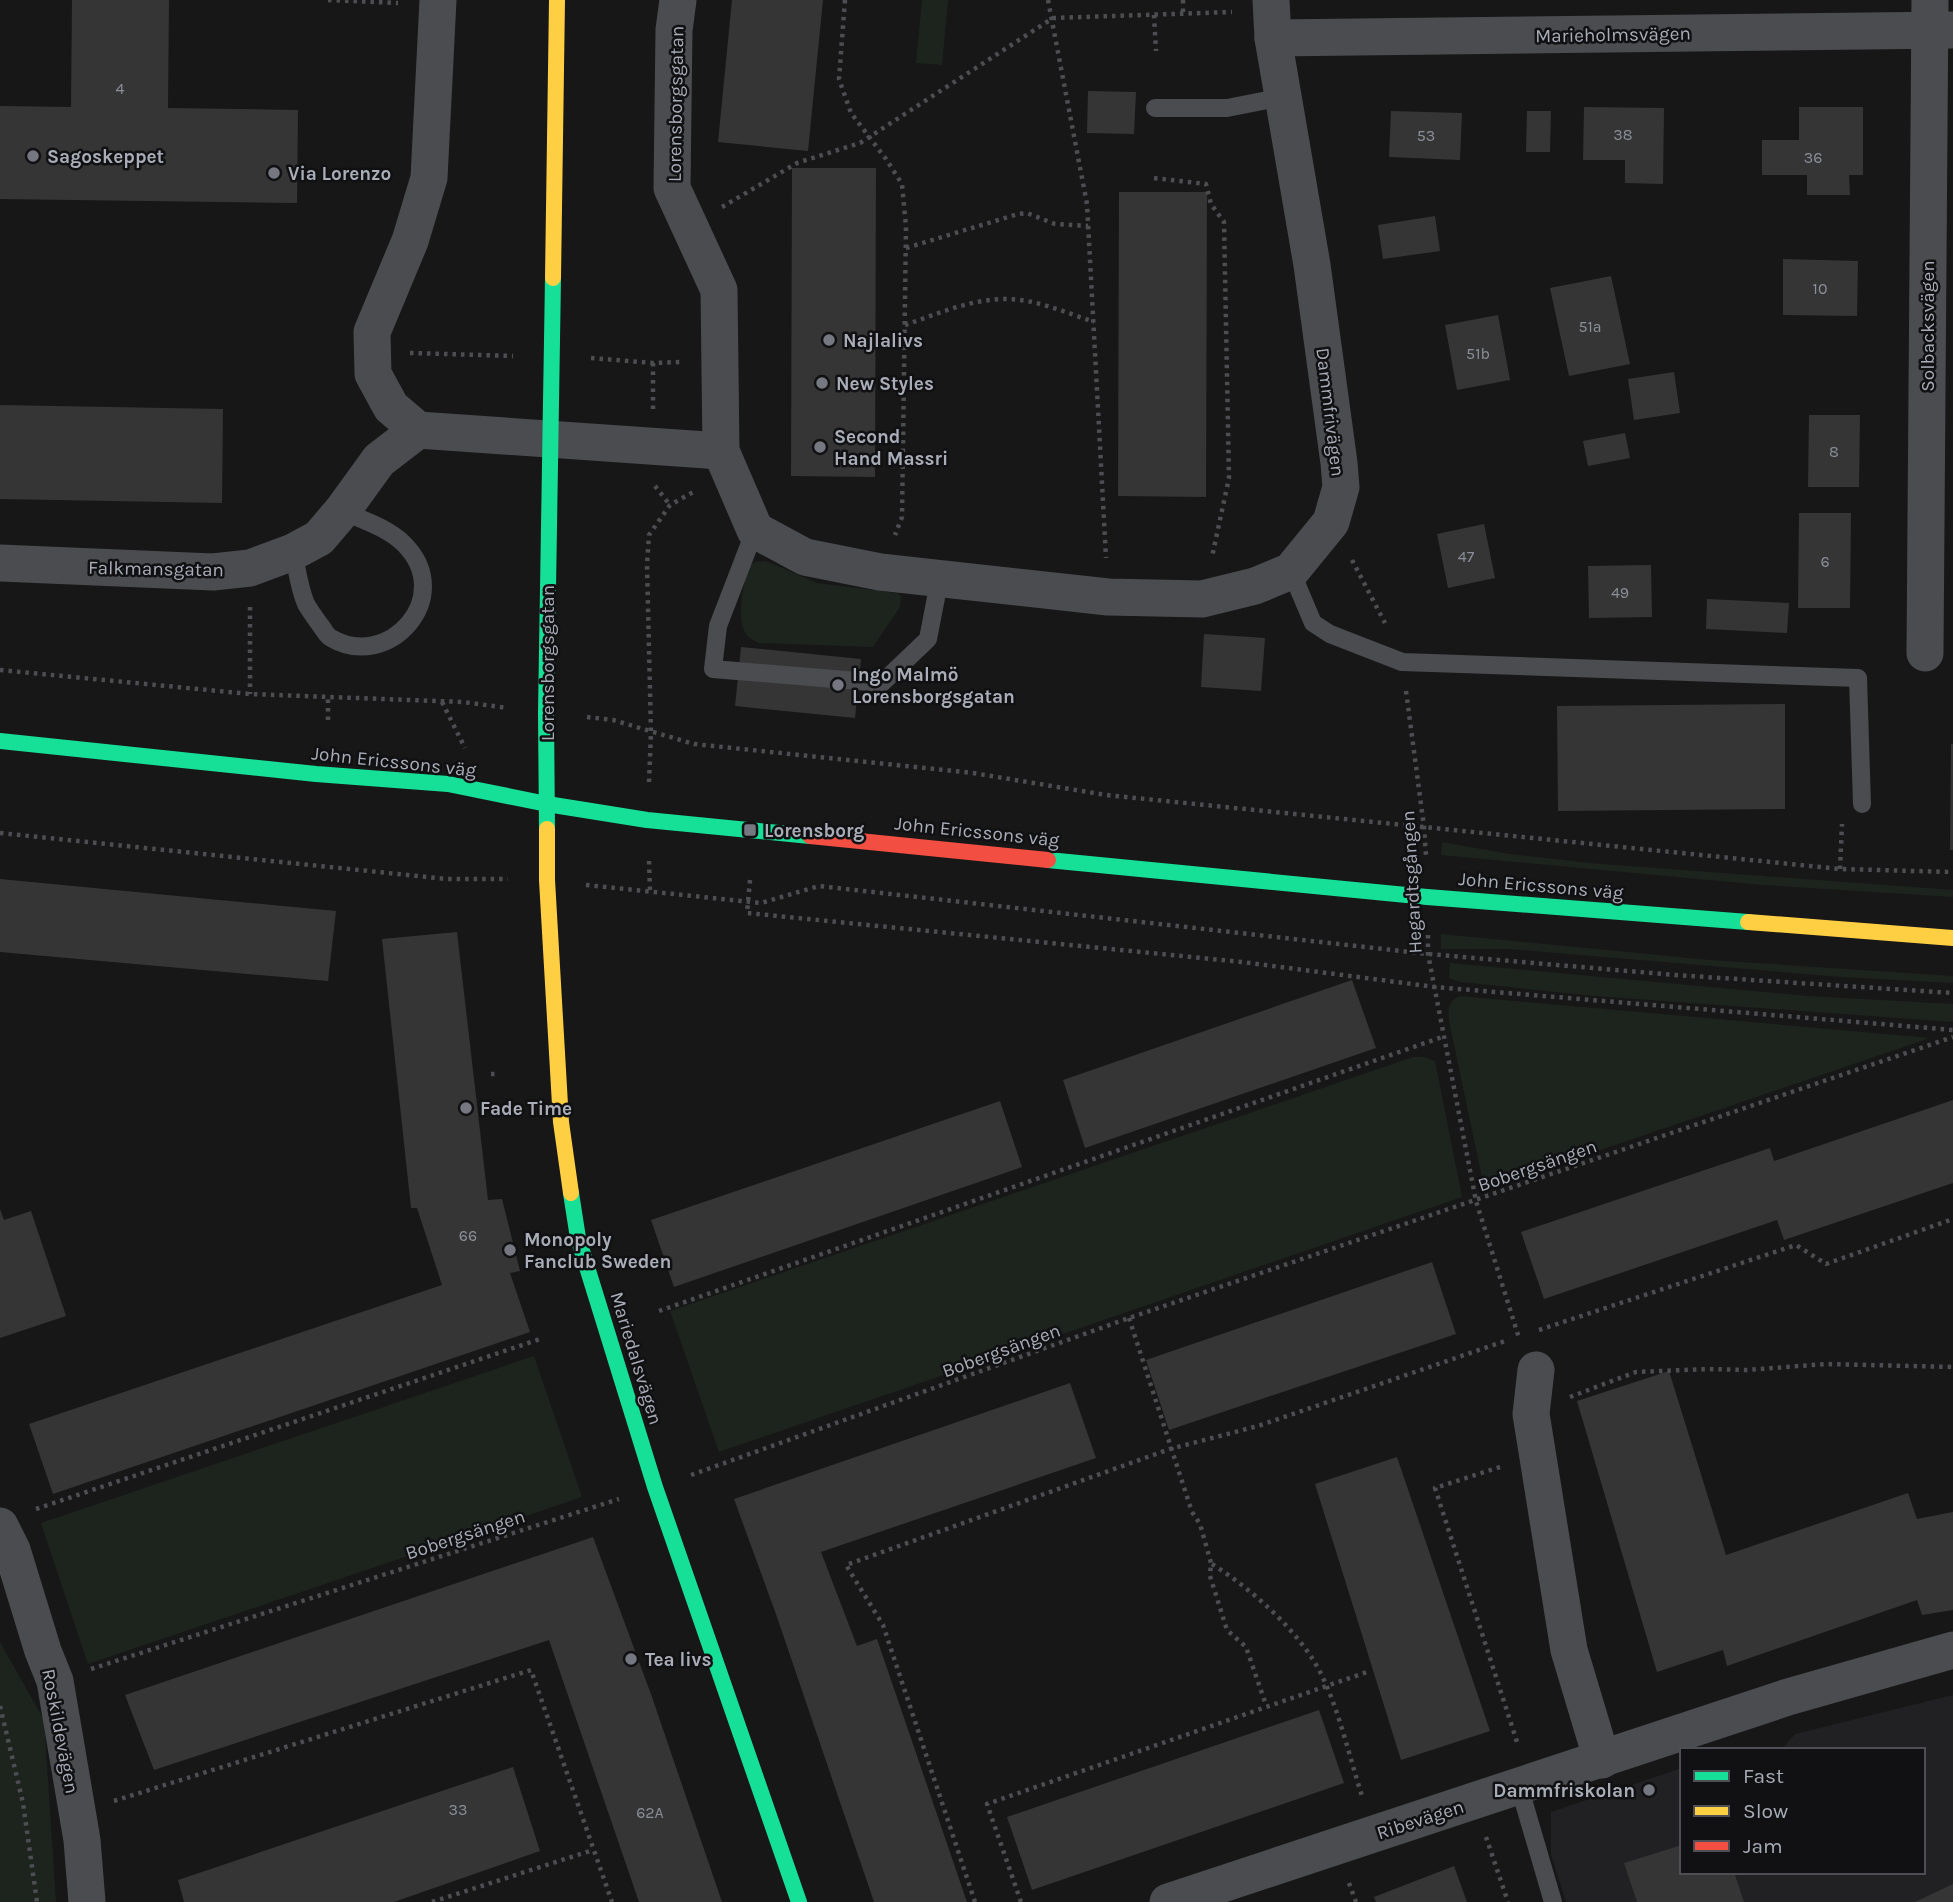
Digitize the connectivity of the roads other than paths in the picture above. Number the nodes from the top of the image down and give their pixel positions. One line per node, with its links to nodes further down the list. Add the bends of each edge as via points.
1 (557, 0): 10 (main road, Lorensborgsgatan)
2 (678, 0): 11 (street, Lorensborgsgatan, via 672,188 719,290)
3 (438, 3): 9 (street, via 429,178 410,242 372,332 373,374 391,407)
4 (1272, 16): 5 (street, Marieholmsvägen); 6 (street, Dammfrivägen)
5 (1938, 20): 8 (street, Solbacksvägen)
6 (1283, 97): 7 (lane, via 1227,108); 16 (street, Dammfrivägen, via 1312,265 1341,487 1331,522)
7 (1155, 108)
8 (1941, 179): 18 (street, Solbacksvägen)
9 (418, 430): 10 (street); 12 (street, Falkmansgatan, via 379,460)
10 (551, 438): 11 (street); 20 (main road, Lorensborgsgatan)
11 (726, 462): 13 (street, Lorensborgsgatan)
12 (342, 511): 14 (street, Falkmansgatan, via 319,538); 14 (lane, via 404,544 420,568 424,594 412,622 397,635 359,647 330,638 306,604)
13 (755, 530): 17 (street, Dammfrivägen, via 805,557 880,572); 17 (lane, via 718,626 713,669 882,683 928,639)
14 (293, 552): 15 (street, Falkmansgatan, via 250,568 213,572)
15 (0, 563)
16 (1292, 571): 17 (street, Dammfrivägen, via 1202,599 1108,597); 21 (lane, via 1313,623 1402,662 1858,678)
17 (940, 577)
18 (1925, 653)
19 (0, 741): 20 (main road, John Ericssons väg, via 449,784)
20 (547, 804): 22 (main road, John Ericssons väg, via 660,821 1427,897); 29 (main road, Mariedalsvägen, via 557,1078 578,1238 655,1487)
21 (1861, 804)
22 (1953, 938)
23 (1535, 1382): 26 (street, via 1531,1414 1569,1650)
24 (13, 1519): 28 (street, Roskildevägen, via 12,1549 55,1681)
25 (1953, 1650): 26 (street, Ribevägen, via 1788,1697)
26 (1602, 1760): 27 (street, Ribevägen)
27 (1524, 1784): 30 (street, Ribevägen); 31 (lane)
28 (87, 1902)
29 (799, 1902)
30 (1168, 1902)
31 (1553, 1902)

